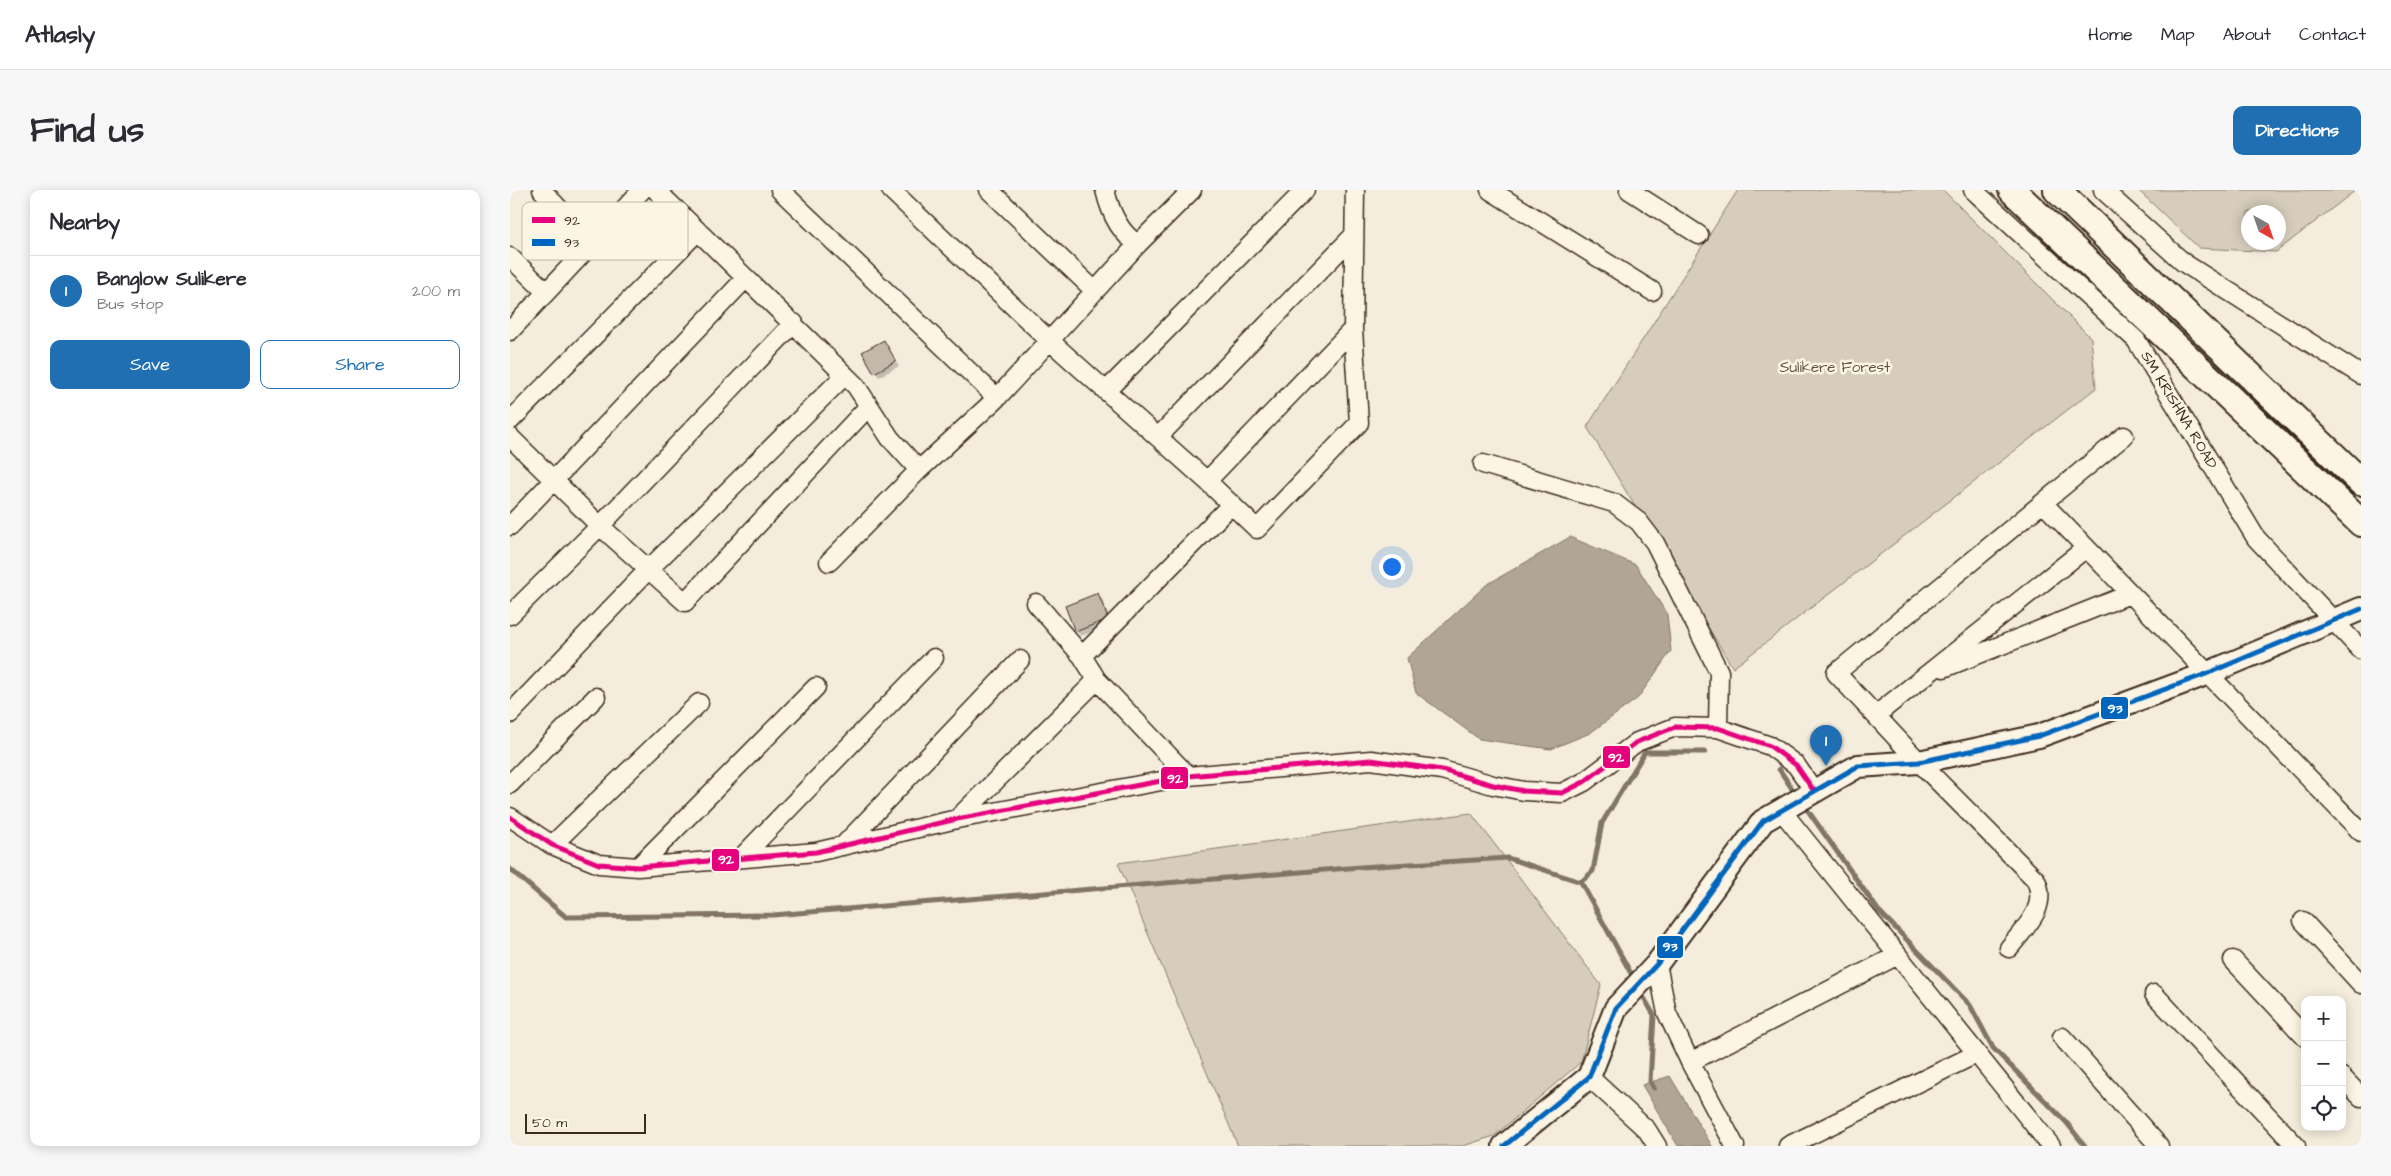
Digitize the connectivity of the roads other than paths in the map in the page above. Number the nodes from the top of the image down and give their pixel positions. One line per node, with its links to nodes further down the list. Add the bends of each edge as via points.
1 (542, 190): 17 (street)
2 (642, 190): 18 (street)
3 (656, 190): 19 (street)
4 (780, 190): 40 (street)
5 (891, 190): 36 (street)
6 (989, 190): 30 (street)
7 (1105, 190): 25 (street, via 1117,222)
8 (1192, 190): 25 (street)
9 (1305, 190): 39 (street)
10 (1355, 190): 22 (street)
11 (1490, 190): 31 (street)
12 (1628, 190): 23 (street)
13 (1973, 190): 63 (street, SM KRISHNA ROAD, via 2136,340 2256,538)
14 (2012, 190): 53 (highway, SM KRISHNA ROAD)
15 (2057, 190): 50 (highway)
16 (2103, 190): 38 (street, via 2184,263)
17 (553, 202)
18 (631, 202)
19 (668, 202)
20 (688, 221): 21 (street)
21 (698, 231): 24 (street); 29 (street)
22 (1354, 235): 34 (street); 45 (street)
23 (1699, 235)
24 (688, 241)
25 (1138, 244): 30 (street)
26 (510, 257): 32 (street)
27 (576, 260): 32 (street)
28 (669, 260): 42 (street)
29 (746, 278): 33 (street); 49 (street)
30 (1095, 291): 36 (street)
31 (1652, 291)
32 (546, 292): 35 (street)
33 (794, 323): 37 (street); 55 (street)
34 (1353, 329): 48 (street); 52 (street, via 1358,423 1257,529)
35 (510, 331)
36 (1050, 341): 39 (street); 40 (street)
37 (845, 375): 41 (street); 58 (street)
38 (2361, 375)
39 (1106, 391): 45 (street)
40 (997, 398): 47 (street)
41 (869, 406): 47 (street, via 890,438); 58 (street, via 684,602)
42 (510, 421)
43 (2124, 436): 51 (street)
44 (510, 437): 49 (street)
45 (1158, 437): 48 (street)
46 (1483, 464): 76 (street, via 1614,503 1639,522 1655,544 1719,672)
47 (919, 470): 57 (street)
48 (1207, 480): 52 (street)
49 (554, 481): 54 (street); 55 (street)
50 (2361, 482)
51 (2043, 503): 56 (street); 75 (street, via 1836,673)
52 (1232, 504): 65 (street)
53 (2361, 523)
54 (510, 526)
55 (600, 526): 58 (street); 62 (street)
56 (2086, 548): 59 (street); 69 (street)
57 (830, 562)
58 (648, 570): 74 (street)
59 (2130, 594): 68 (street); 69 (street)
60 (1036, 603): 65 (street)
61 (2361, 609): 63 (main road)
62 (510, 616)
63 (2332, 622): 64 (street, SM KRISHNA ROAD); 68 (main road)
64 (2361, 650)
65 (1082, 656): 70 (street)
66 (934, 658): 87 (street)
67 (1020, 660): 86 (street)
68 (2206, 674): 77 (main road, via 2038,736); 84 (street)
69 (1926, 675): 75 (street)
70 (1097, 680): 78 (street); 83 (street)
71 (816, 687): 88 (street)
72 (596, 697): 79 (street)
73 (698, 703): 85 (street)
74 (510, 714)
75 (1876, 715): 77 (street)
76 (1718, 728): 78 (street, via 1675,727 1637,742 1584,782 1562,793 1524,791 1442,770 1371,760); 80 (street, via 1770,746 1796,765)
77 (1919, 762): 80 (main road, via 1858,766); 90 (street, via 2036,880 2041,892 2036,912)
78 (1188, 776): 83 (street)
79 (510, 784)
80 (1814, 791): 81 (main road)
81 (1781, 810): 91 (street); 93 (main road, via 1763,820)
82 (510, 817): 85 (street)
83 (957, 819): 86 (street)
84 (2361, 832)
85 (552, 845): 88 (street, via 599,864)
86 (843, 846): 87 (street, via 816,852)
87 (742, 858): 88 (street)
88 (638, 867)
89 (2302, 921): 94 (street)
90 (2009, 948)
91 (1898, 955): 98 (street); 99 (street)
92 (2233, 960): 96 (street)
93 (1657, 964): 99 (street, via 1667,1013); 100 (main road, via 1616,1008)
94 (2361, 984)
95 (2154, 994): 109 (street)
96 (2301, 1033)
97 (2062, 1037): 108 (street)
98 (1976, 1054): 106 (street); 107 (street)
99 (1690, 1062): 105 (street)
100 (1589, 1077): 103 (main road); 104 (street, via 1647,1130)
101 (2346, 1081): 102 (street)
102 (2361, 1097)
103 (1504, 1146)
104 (1657, 1146)
105 (1735, 1146)
106 (1788, 1146)
107 (2051, 1146)
108 (2159, 1146)
109 (2296, 1146)

